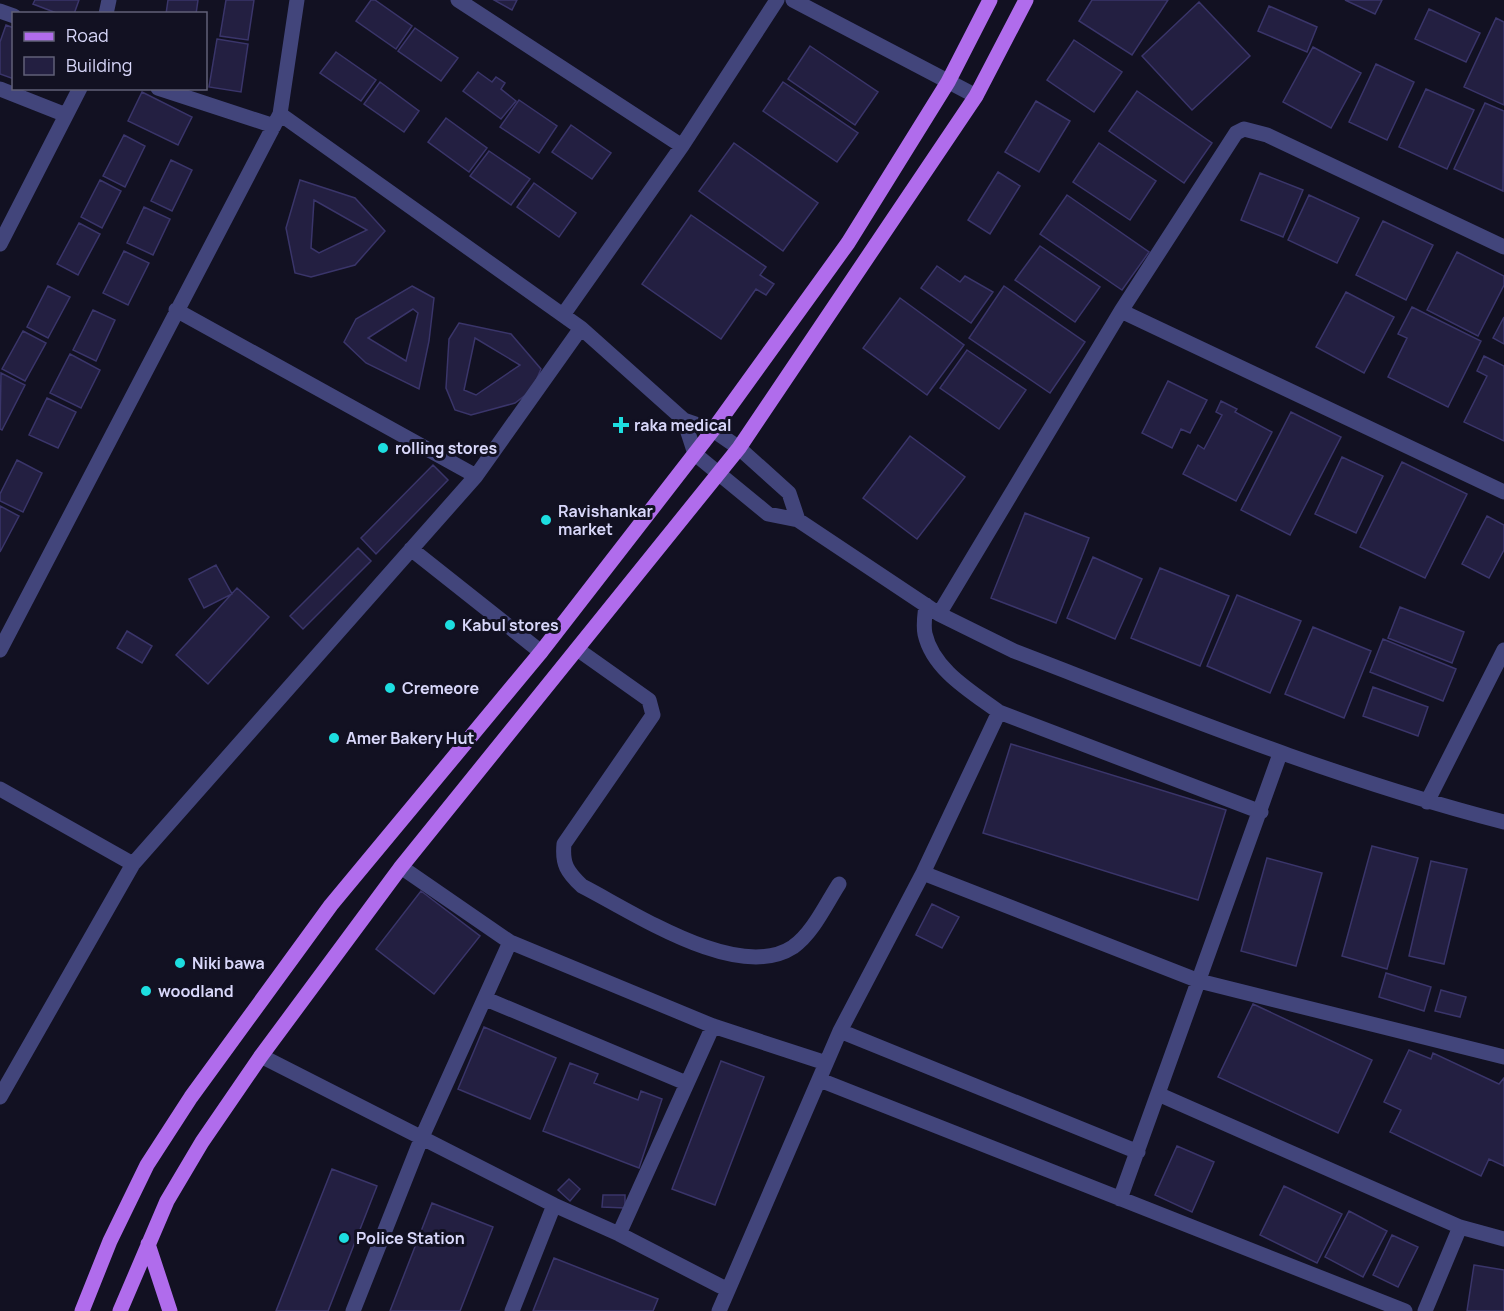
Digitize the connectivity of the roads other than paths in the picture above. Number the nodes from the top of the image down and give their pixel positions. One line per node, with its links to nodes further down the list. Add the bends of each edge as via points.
1 (297, 0): 13 (street)
2 (459, 0): 14 (street)
3 (777, 0): 14 (street)
4 (794, 0): 7 (street)
5 (990, 0): 7 (main road)
6 (1026, 0): 11 (main road)
7 (948, 82): 11 (street); 22 (main road, via 848,243)
8 (0, 89): 12 (street)
9 (79, 90): 12 (street)
10 (165, 90): 13 (street)
11 (976, 96): 23 (main road)
12 (66, 115): 15 (street)
13 (277, 120): 17 (street); 19 (street)
14 (682, 146): 19 (street)
15 (0, 244)
16 (1504, 247): 18 (street, via 1267,135 1244,129 1226,145)
17 (176, 310): 26 (street); 32 (street)
18 (1121, 311): 27 (street); 30 (street)
19 (563, 315): 20 (street)
20 (581, 328): 21 (street); 26 (street)
21 (684, 420): 22 (street); 24 (street)
22 (713, 430): 23 (street); 24 (main road)
23 (739, 448): 25 (main road); 28 (street, via 789,493)
24 (695, 454): 25 (street); 34 (main road)
25 (718, 475): 28 (street, via 768,514); 31 (main road)
26 (476, 476): 29 (street)
27 (1504, 492)
28 (798, 520): 30 (street)
29 (411, 549): 34 (street); 41 (street)
30 (932, 610): 35 (street, via 924,632 930,651 951,676); 36 (street, via 1014,651)
31 (577, 649): 42 (main road); 44 (street, via 649,700 653,715 564,844 563,861 568,873 582,886 704,948 761,958 791,948 804,938)
32 (0, 650)
33 (1504, 650): 38 (street)
34 (541, 652): 66 (main road, via 331,905 191,1097 147,1166 105,1251)
35 (999, 712): 39 (street); 43 (street)
36 (1280, 754): 38 (street); 39 (street)
37 (0, 789): 41 (street)
38 (1427, 802): 40 (street)
39 (1261, 812): 46 (street)
40 (1504, 822)
41 (133, 864): 56 (street)
42 (401, 867): 45 (street); 50 (main road)
43 (924, 873): 46 (street); 49 (street)
44 (839, 884)
45 (510, 942): 47 (street); 48 (street)
46 (1199, 981): 51 (street); 55 (street)
47 (486, 999): 54 (street); 57 (street)
48 (713, 1026): 52 (street); 54 (street)
49 (840, 1031): 52 (street); 58 (street)
50 (261, 1056): 57 (street); 64 (main road, via 202,1142 167,1201)
51 (1504, 1057)
52 (826, 1063): 53 (street)
53 (820, 1080): 59 (street); 65 (street)
54 (686, 1083): 62 (street)
55 (1158, 1094): 58 (street); 61 (street)
56 (0, 1097)
57 (423, 1137): 60 (street); 69 (street)
58 (1138, 1152): 59 (street)
59 (1120, 1199): 72 (street)
60 (554, 1205): 62 (street); 70 (street)
61 (1460, 1227): 63 (street); 73 (street)
62 (619, 1234): 65 (street)
63 (1504, 1239)
64 (148, 1244): 67 (main road); 68 (main road)
65 (728, 1290): 71 (street)
66 (82, 1311)
67 (120, 1311)
68 (171, 1311)
69 (353, 1311)
70 (512, 1311)
71 (719, 1311)
72 (1405, 1311)
73 (1425, 1311)

